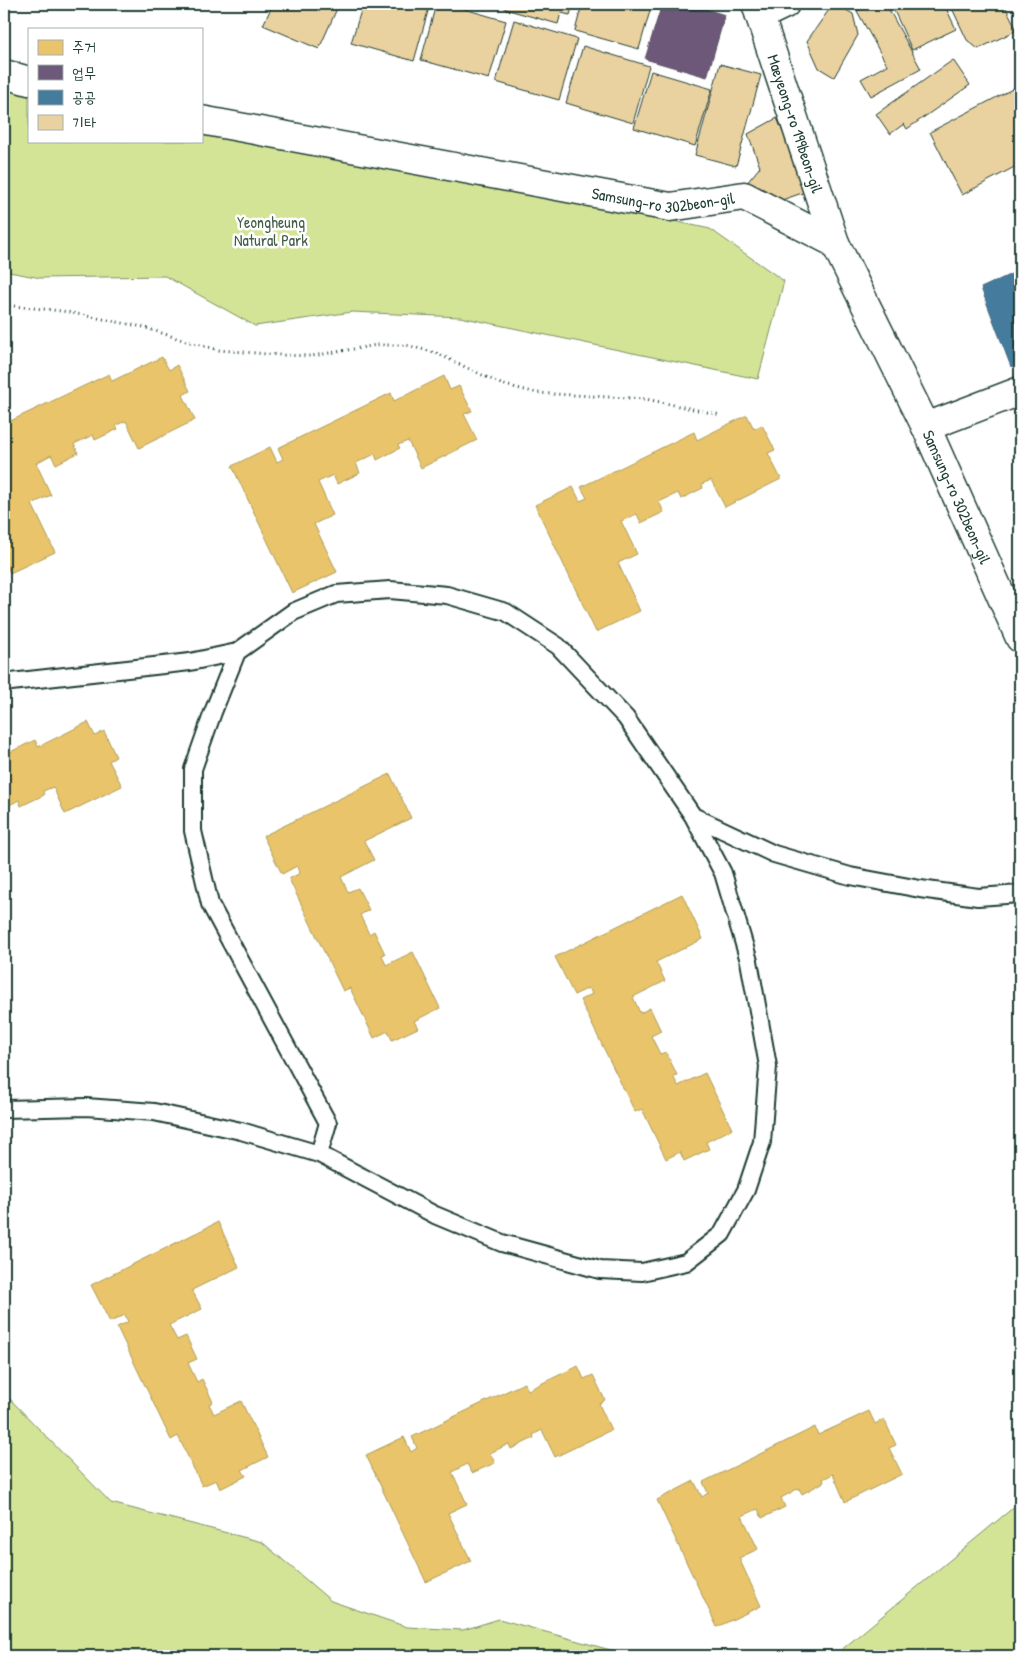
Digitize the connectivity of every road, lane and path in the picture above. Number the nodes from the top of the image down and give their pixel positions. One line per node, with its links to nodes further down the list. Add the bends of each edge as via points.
1 (785, 4): 2 (street)
2 (758, 10): 6 (street, Maeyeong-ro 199beon-gil)
3 (4, 74): 4 (street)
4 (28, 81)
5 (202, 120): 6 (street, Samsung-ro 302beon-gil, via 670,207 744,196)
6 (836, 244): 10 (street, Samsung-ro 302beon-gil)
7 (4, 305): 9 (path, via 62,310 144,327 186,342 227,350 312,356 377,345 406,345 436,353 501,384 537,393 646,399)
8 (1020, 391): 10 (street)
9 (720, 414)
10 (926, 427): 11 (street, Samsung-ro 302beon-gil)
11 (1020, 638)
12 (237, 652): 13 (lane, via 190,662); 14 (lane, via 293,612 336,594 390,590 447,595 506,612 558,646 626,718); 17 (lane, via 193,769 193,831 210,904 328,1123)
13 (4, 684)
14 (693, 816): 15 (lane, via 774,854 850,876 978,897); 17 (lane, via 723,873 749,962 768,1066 762,1142 746,1190 722,1234 686,1262 642,1272 600,1270 502,1243 434,1215)
15 (1020, 894)
16 (4, 1109): 17 (lane, via 86,1108 154,1112 241,1131)
17 (319, 1154)

